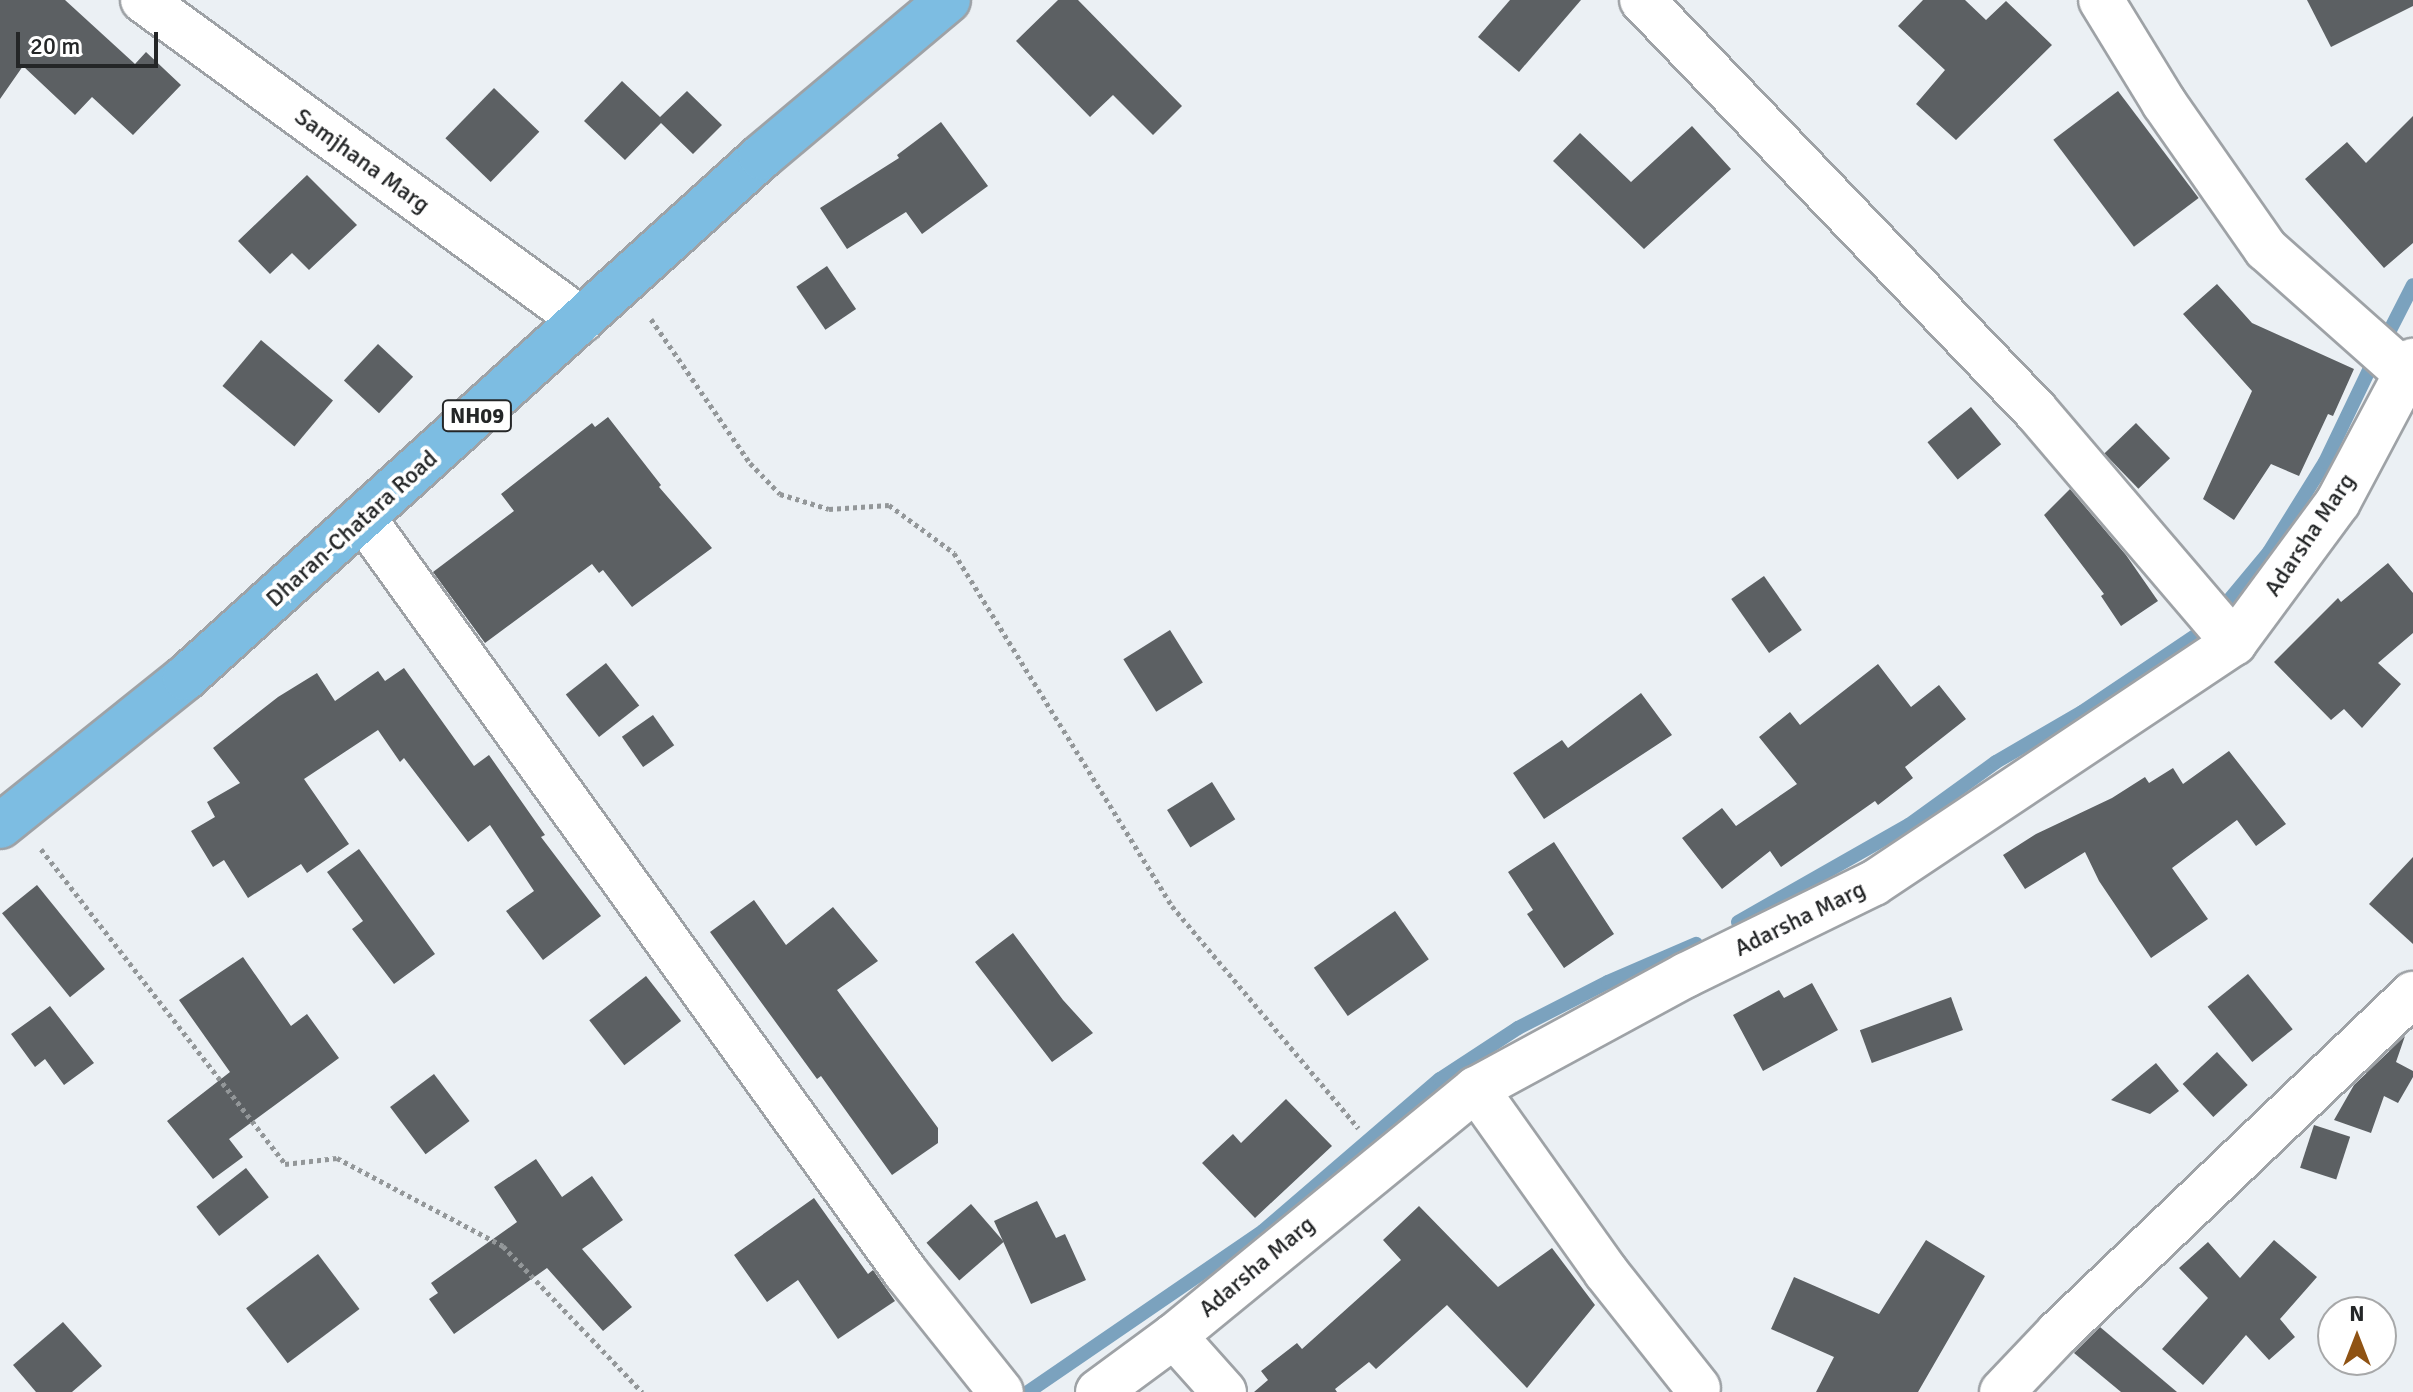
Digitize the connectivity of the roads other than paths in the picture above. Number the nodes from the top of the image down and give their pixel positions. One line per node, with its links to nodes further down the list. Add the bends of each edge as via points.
1 (143, 0): 5 (street, Samjhana Marg)
2 (948, 0): 5 (main road, Dharan-Chatara Road / NH09, via 761,157)
3 (1642, 0): 8 (street, via 2036,411)
4 (2101, 0): 6 (street, via 2164,103 2266,249)
5 (582, 320): 7 (main road, Dharan-Chatara Road / NH09)
6 (2410, 368): 8 (street, Adarsha Marg, via 2338,502)
7 (364, 519): 9 (main road, Dharan-Chatara Road / NH09, via 185,678); 14 (street, via 906,1273)
8 (2234, 643): 11 (street, Adarsha Marg, via 1874,883 1686,975)
9 (8, 821)
10 (2413, 994): 17 (street)
11 (1476, 1089): 12 (street, Adarsha Marg); 13 (street, via 1606,1272)
12 (1174, 1336): 15 (street, Adarsha Marg); 16 (street)
13 (1698, 1388)
14 (1001, 1392)
15 (1098, 1392)
16 (1224, 1392)
17 (2002, 1392)

